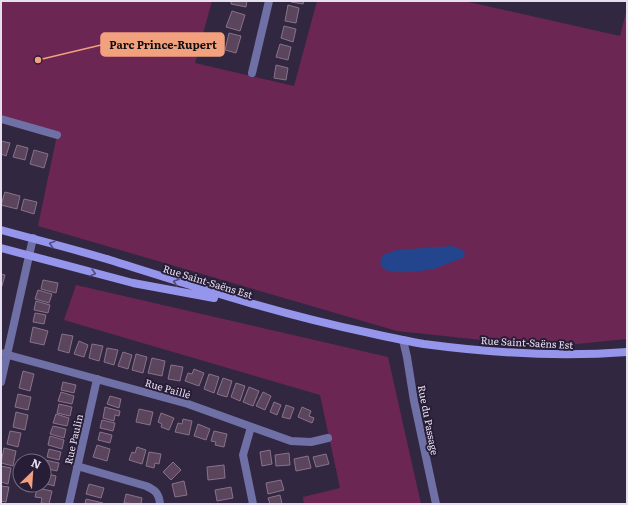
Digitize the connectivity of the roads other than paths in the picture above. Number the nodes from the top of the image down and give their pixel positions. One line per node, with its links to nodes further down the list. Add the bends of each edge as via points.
1 (269, 1): 2 (street)
2 (252, 73)
3 (1, 119): 4 (street)
4 (57, 135)
5 (1, 230): 6 (main road, Rue Saint-Saëns Est)
6 (33, 238): 8 (street); 9 (main road, Rue Saint-Saëns Est, one-way to 6)
7 (1, 248): 8 (main road, Rue Saint-Saëns Est)
8 (28, 256): 9 (main road, Rue Saint-Saëns Est, one-way to 9, via 133,283); 12 (street)
9 (254, 305): 10 (main road, Rue Saint-Saëns Est)
10 (403, 340): 11 (main road, Rue Saint-Saëns Est, via 514,353); 21 (street, Rue du Passage)
11 (627, 352)
12 (4, 354): 13 (street, Rue Paillé); 14 (street)
13 (96, 379): 15 (street, Rue Paillé, via 188,404); 17 (street, Rue Paulin)
14 (1, 382)
15 (251, 427): 16 (street, Rue Paillé, via 291,441 311,442); 20 (street, via 243,455)
16 (328, 438)
17 (76, 466): 18 (street, Rue Paulin); 19 (street, via 146,486 159,496)
18 (69, 504)
19 (160, 504)
20 (252, 504)
21 (436, 504)

